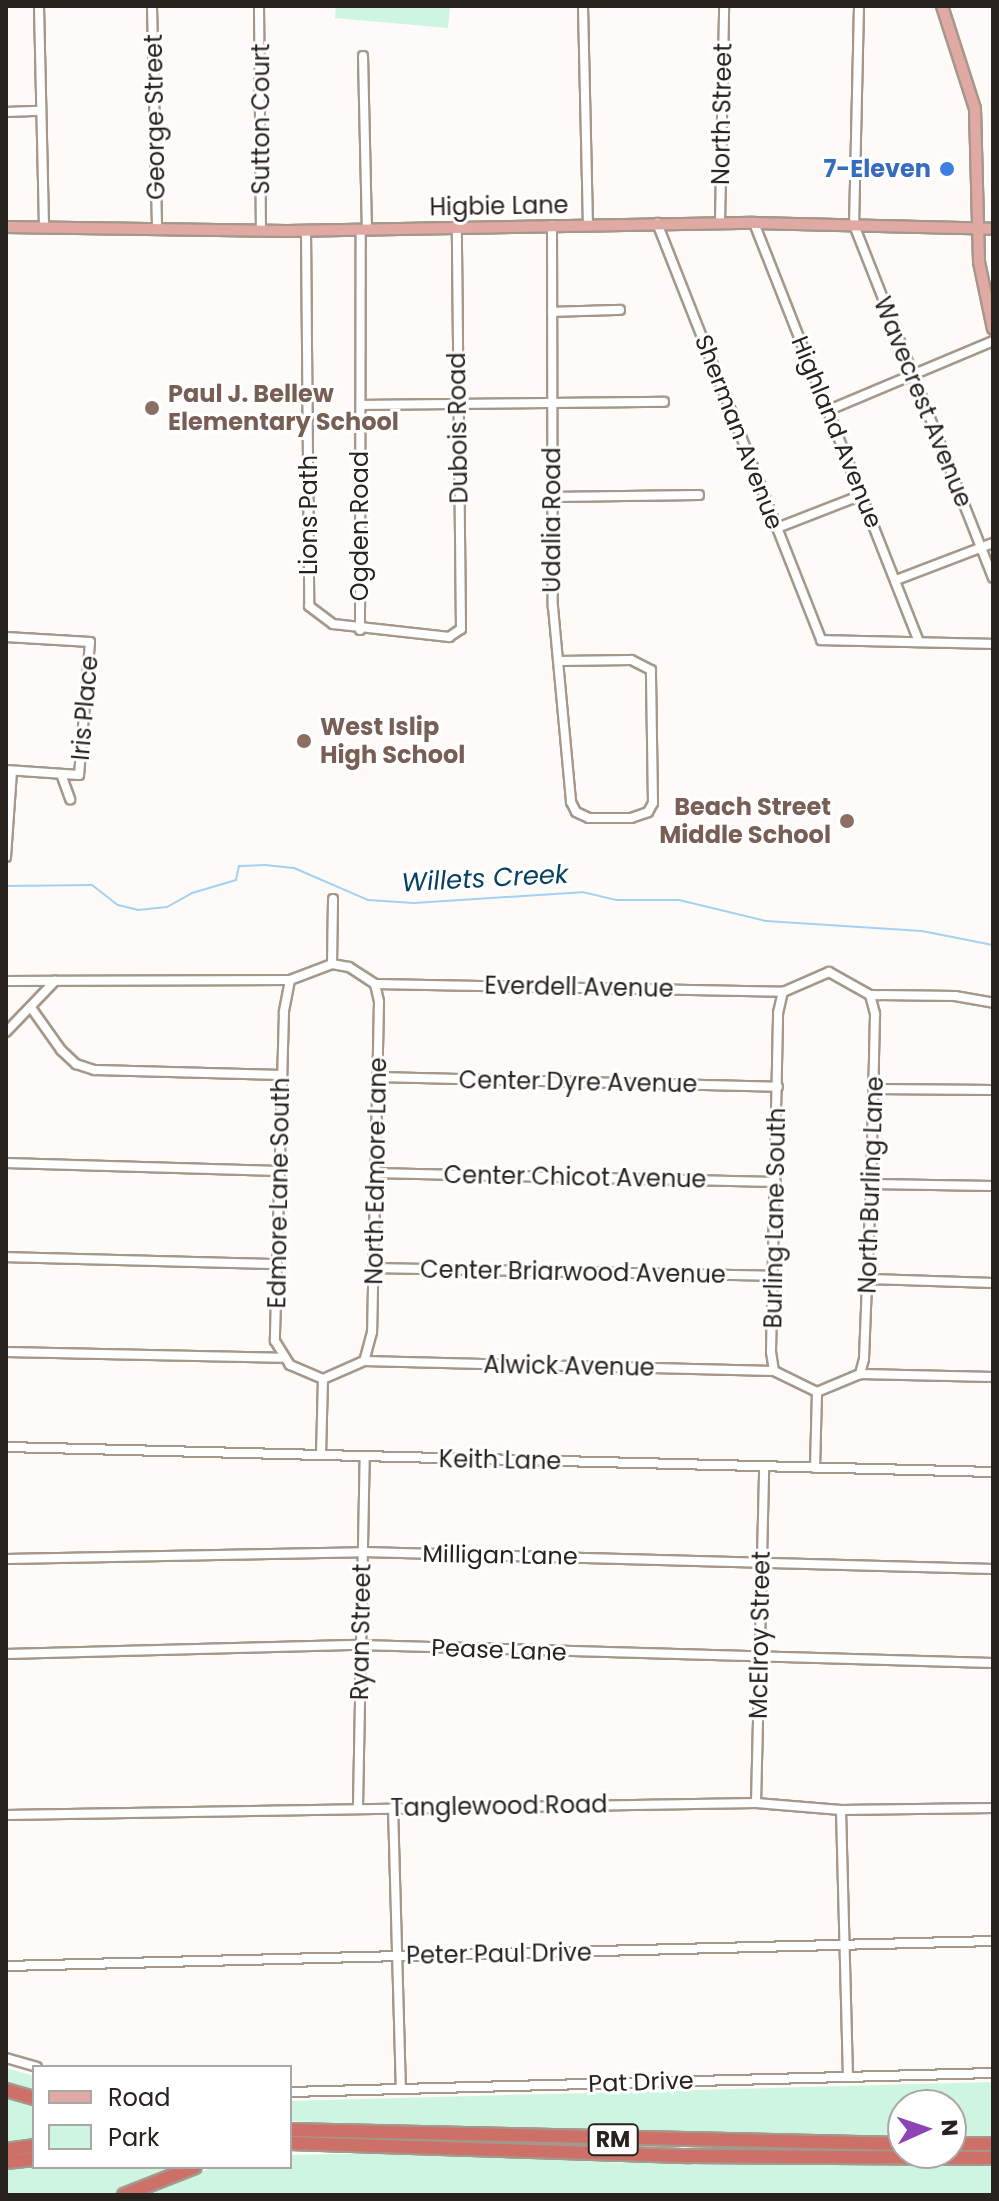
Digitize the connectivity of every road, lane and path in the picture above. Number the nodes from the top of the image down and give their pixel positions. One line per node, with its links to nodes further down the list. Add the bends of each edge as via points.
1 (39, 6): 9 (street)
2 (152, 6): 21 (street, George Street)
3 (259, 6): 24 (street, Sutton Court)
4 (583, 6): 15 (street)
5 (724, 6): 12 (street, North Street)
6 (859, 6): 16 (street)
7 (942, 6): 20 (main road, via 975,109)
8 (363, 56): 22 (street, Ogden Road)
9 (41, 111): 10 (street); 18 (street)
10 (6, 112)
11 (657, 223): 12 (main road, Higbie Lane); 15 (main road, Higbie Lane); 39 (street, Sherman Avenue)
12 (720, 223): 13 (main road, Higbie Lane)
13 (754, 223): 16 (main road, Higbie Lane); 35 (street, Highland Avenue)
14 (552, 225): 15 (main road, Higbie Lane); 19 (main road, Higbie Lane); 27 (street, Udalia Road)
15 (588, 225)
16 (854, 225): 20 (main road, Higbie Lane); 30 (street, Wavecrest Avenue)
17 (6, 227): 18 (main road, Higbie Lane)
18 (44, 227): 21 (main road, Higbie Lane)
19 (457, 227): 22 (main road, Higbie Lane); 32 (street, Dubois Road)
20 (978, 228): 23 (main road, Higbie Lane); 28 (main road, via 981,283)
21 (157, 229): 24 (main road, Higbie Lane)
22 (364, 229): 25 (main road, Higbie Lane); 34 (street, Ogden Road)
23 (993, 229)
24 (261, 231): 25 (main road, Higbie Lane)
25 (306, 231): 44 (street, Lions Path, via 309,606 333,624)
26 (620, 310): 27 (street)
27 (552, 312): 33 (street, Udalia Road)
28 (993, 329)
29 (993, 341): 30 (street)
30 (911, 374): 35 (street); 41 (street, Wavecrest Avenue)
31 (664, 402): 33 (street)
32 (457, 404): 33 (street); 34 (street); 44 (street, Dubois Road, via 461,629 449,637)
33 (552, 404): 38 (street, Udalia Road)
34 (361, 405): 44 (street, Ogden Road)
35 (829, 410): 37 (street, Highland Avenue)
36 (699, 495): 38 (street)
37 (862, 495): 39 (street); 43 (street, Highland Avenue)
38 (551, 497): 48 (street, Udalia Road, via 553,607)
39 (777, 528): 46 (street, Sherman Avenue, via 821,640)
40 (993, 543): 41 (street)
41 (981, 548): 42 (street, Wavecrest Avenue); 43 (street)
42 (993, 578)
43 (896, 580): 46 (street, Highland Avenue)
44 (360, 630)
45 (6, 637): 50 (street, Iris Place, via 90,642 79,775)
46 (919, 642): 47 (street)
47 (993, 644)
48 (560, 661): 48 (street, Udalia Road, via 643,662 653,683 653,803 648,812 589,818 576,812)
49 (9, 770): 50 (street); 52 (street)
50 (61, 774): 51 (street, Iris Place)
51 (70, 799)
52 (6, 857)
53 (333, 899): 54 (street)
54 (332, 964): 55 (street); 58 (street, via 349,967)
55 (290, 980): 57 (street, via 156,976); 64 (street, Edmore Lane South)
56 (6, 981): 57 (street)
57 (55, 981): 62 (street)
58 (375, 984): 59 (street, Everdell Avenue); 65 (street, North Edmore Lane)
59 (783, 992): 60 (street, via 829,972); 66 (street, Burling Lane South)
60 (870, 995): 61 (street, via 955,996); 67 (street, North Burling Lane, via 875,1014)
61 (993, 1003)
62 (32, 1009): 63 (street); 64 (street, via 61,1050 76,1064 95,1070)
63 (6, 1032)
64 (282, 1075): 70 (street, Edmore Lane South)
65 (378, 1077): 66 (street, Center Dyre Avenue); 71 (street, North Edmore Lane)
66 (778, 1087): 72 (street, Burling Lane South)
67 (873, 1089): 68 (street); 73 (street, North Burling Lane)
68 (993, 1090)
69 (6, 1163): 70 (street)
70 (279, 1171): 76 (street, Edmore Lane South)
71 (375, 1173): 72 (street, Center Chicot Avenue); 77 (street, North Edmore Lane)
72 (776, 1182): 78 (street, Burling Lane South)
73 (871, 1184): 74 (street); 79 (street, North Burling Lane)
74 (993, 1186)
75 (6, 1257): 76 (street)
76 (277, 1264): 82 (street, Edmore Lane South, via 275,1341)
77 (373, 1268): 78 (street, Center Briarwood Avenue); 83 (street, North Edmore Lane, via 372,1332)
78 (772, 1276): 84 (street, Burling Lane South)
79 (868, 1279): 80 (street); 85 (street, North Burling Lane)
80 (993, 1283)
81 (6, 1352): 82 (street)
82 (281, 1358): 87 (street)
83 (364, 1361): 84 (street, Alwick Avenue); 87 (street)
84 (774, 1371): 88 (street)
85 (860, 1374): 86 (street); 88 (street)
86 (993, 1377)
87 (323, 1379): 90 (street)
88 (817, 1392): 93 (street)
89 (6, 1447): 90 (street, Keith Lane)
90 (321, 1455): 91 (street, Keith Lane)
91 (365, 1457): 92 (street, Keith Lane); 95 (street, Ryan Street)
92 (764, 1466): 93 (street, Keith Lane); 97 (street, McElroy Street)
93 (815, 1468): 94 (street, Keith Lane)
94 (993, 1472)
95 (363, 1552): 96 (street, Milligan Lane); 97 (street, Milligan Lane); 99 (street, Ryan Street)
96 (6, 1559)
97 (762, 1561): 98 (street, Milligan Lane); 101 (street, McElroy Street)
98 (993, 1569)
99 (360, 1645): 100 (street, Pease Lane); 101 (street, Pease Lane); 104 (street, Ryan Street)
100 (6, 1654)
101 (759, 1656): 102 (street, Pease Lane); 103 (street, McElroy Street)
102 (993, 1663)
103 (756, 1803): 105 (street, Tanglewood Road); 107 (street, Tanglewood Road)
104 (358, 1806): 105 (street, Tanglewood Road); 108 (street, Tanglewood Road)
105 (393, 1807): 111 (street)
106 (993, 1808): 107 (street, Tanglewood Road)
107 (841, 1810): 110 (street)
108 (6, 1815)
109 (993, 1941): 110 (street, Peter Paul Drive)
110 (845, 1945): 111 (street, Peter Paul Drive); 116 (street)
111 (397, 1956): 112 (street, Peter Paul Drive); 117 (street)
112 (6, 1966)
113 (6, 2058): 114 (street)
114 (32, 2066)
115 (993, 2073): 116 (street, Pat Drive)
116 (848, 2077): 117 (street, Pat Drive)
117 (401, 2089): 119 (street, Pat Drive)
118 (6, 2090): 120 (highway)
119 (292, 2092)
120 (32, 2097)
121 (292, 2130): 124 (highway, RM)
122 (292, 2143): 123 (highway, RM)
123 (417, 2144): 129 (highway); 130 (highway, RM, via 705,2156)
124 (887, 2144)
125 (967, 2144): 126 (highway)
126 (993, 2144)
127 (32, 2146): 128 (highway)
128 (6, 2150)
129 (292, 2151)
130 (993, 2158)
131 (32, 2159): 132 (highway)
132 (6, 2162)
133 (190, 2169): 134 (highway)
134 (124, 2195)

